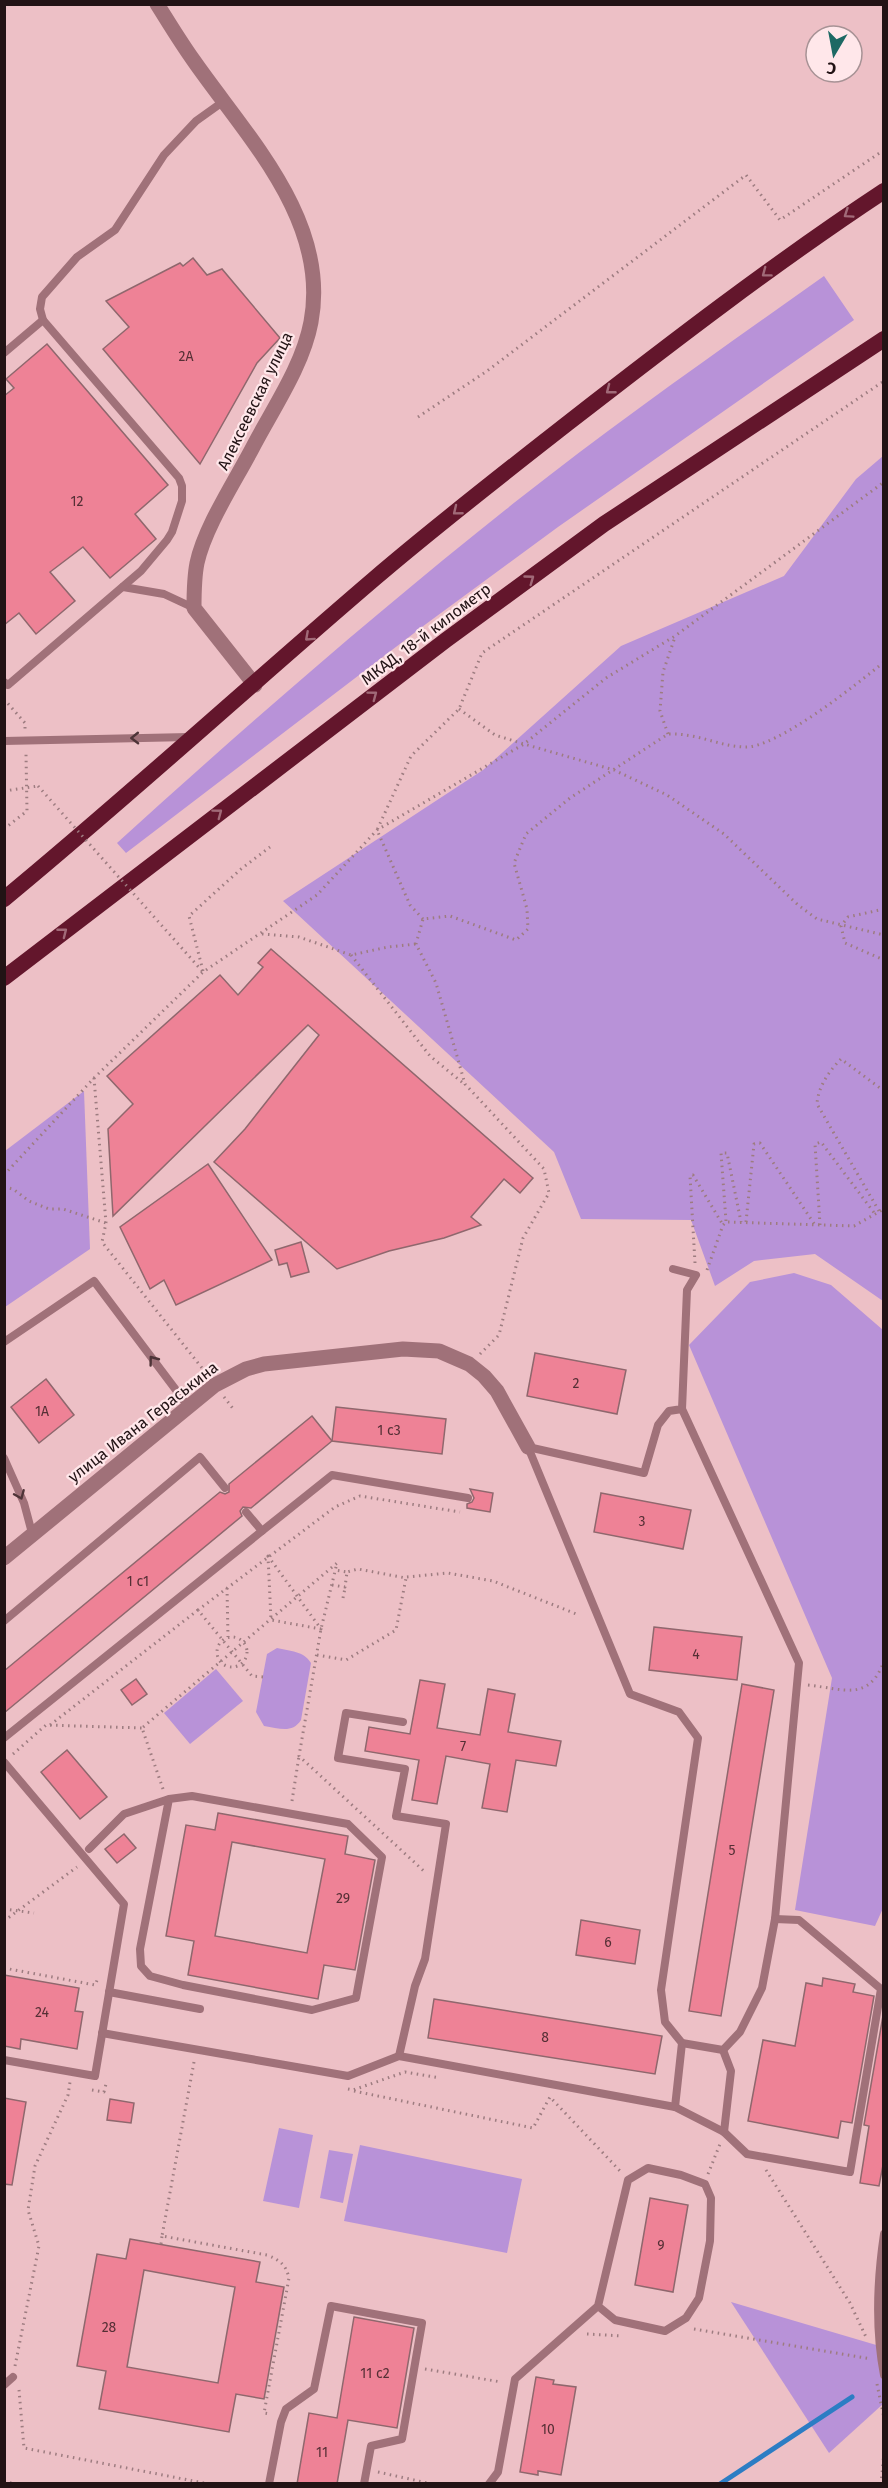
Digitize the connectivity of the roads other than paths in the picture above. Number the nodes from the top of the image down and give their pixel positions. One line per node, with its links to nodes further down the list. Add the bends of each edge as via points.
1 (157, 4): 2 (street, Алексеевская улица)
2 (224, 101): 4 (lane, via 196,121 164,155 115,230 76,257 42,297); 8 (street, Алексеевская улица, via 265,159 295,214 309,257 314,301 299,357 201,550)
3 (884, 190): 10 (highway, one-way to 10, via 624,379 375,578)
4 (43, 320): 6 (lane); 7 (lane, via 182,486 182,501 172,532 141,572)
5 (884, 339): 14 (highway, МКАД, 18-й километр, one-way to 5, via 436,647 604,524)
6 (4, 353)
7 (123, 587): 8 (lane, via 164,594); 9 (lane, via 8,685)
8 (194, 608): 10 (street)
9 (4, 682)
10 (255, 685): 11 (highway)
11 (194, 737): 12 (lane, one-way to 12); 13 (highway)
12 (4, 741)
13 (4, 899)
14 (4, 978)
15 (673, 1269): 18 (lane, via 696,1275 687,1290)
16 (4, 1342): 17 (lane, one-way to 16, via 94,1281)
17 (188, 1406): 19 (street, улица Ивана Гераськина, via 215,1385 264,1364 403,1348 440,1351 469,1364 496,1390); 25 (street, улица Ивана Гераськина)
18 (682, 1409): 19 (lane, via 669,1411 658,1425 644,1473); 33 (lane, via 799,1663)
19 (528, 1447): 37 (lane, via 630,1694 679,1712 698,1738 661,1990 665,2022)
20 (4, 1458): 25 (lane, one-way to 25)
21 (225, 1488): 27 (lane, via 200,1457)
22 (468, 1498): 24 (lane, via 332,1475)
23 (246, 1512): 24 (lane)
24 (262, 1531): 29 (lane)
25 (32, 1533): 26 (street, улица Ивана Гераськина)
26 (4, 1558)
27 (4, 1621)
28 (403, 1722): 39 (lane, via 346,1713 338,1758 405,1769 396,1816 446,1824 425,1959)
29 (4, 1738)
30 (4, 1762): 34 (lane, via 124,1904)
31 (169, 1799): 31 (lane, via 192,1796 348,1824 382,1857 356,1998 312,2010 150,1976 141,1966 140,1948); 32 (lane, via 124,1814)
32 (89, 1849)
33 (775, 1919): 38 (lane, via 762,1988 740,2032); 42 (lane, via 799,1920 881,1989 850,2172 747,2154)
34 (109, 1992): 35 (lane); 36 (lane)
35 (200, 2009)
36 (102, 2033): 39 (lane, via 348,2076); 40 (lane, via 95,2076)
37 (682, 2043): 38 (lane); 41 (lane)
38 (723, 2049): 42 (lane, via 731,2071)
39 (399, 2056): 41 (lane)
40 (4, 2060)
41 (675, 2107): 42 (lane)
42 (724, 2132)
43 (884, 2234): 45 (lane, via 877,2278 878,2345)
44 (598, 2306): 44 (lane, via 628,2180 648,2168 705,2184 711,2198 710,2241 699,2298 686,2318 665,2331 615,2320); 50 (lane, via 515,2379 498,2472)
45 (884, 2375)
46 (13, 2378): 47 (lane)
47 (4, 2385)
48 (269, 2484): 49 (lane, via 286,2409 314,2389 331,2306 422,2323 402,2439 371,2446)
49 (364, 2484)
50 (489, 2484)

